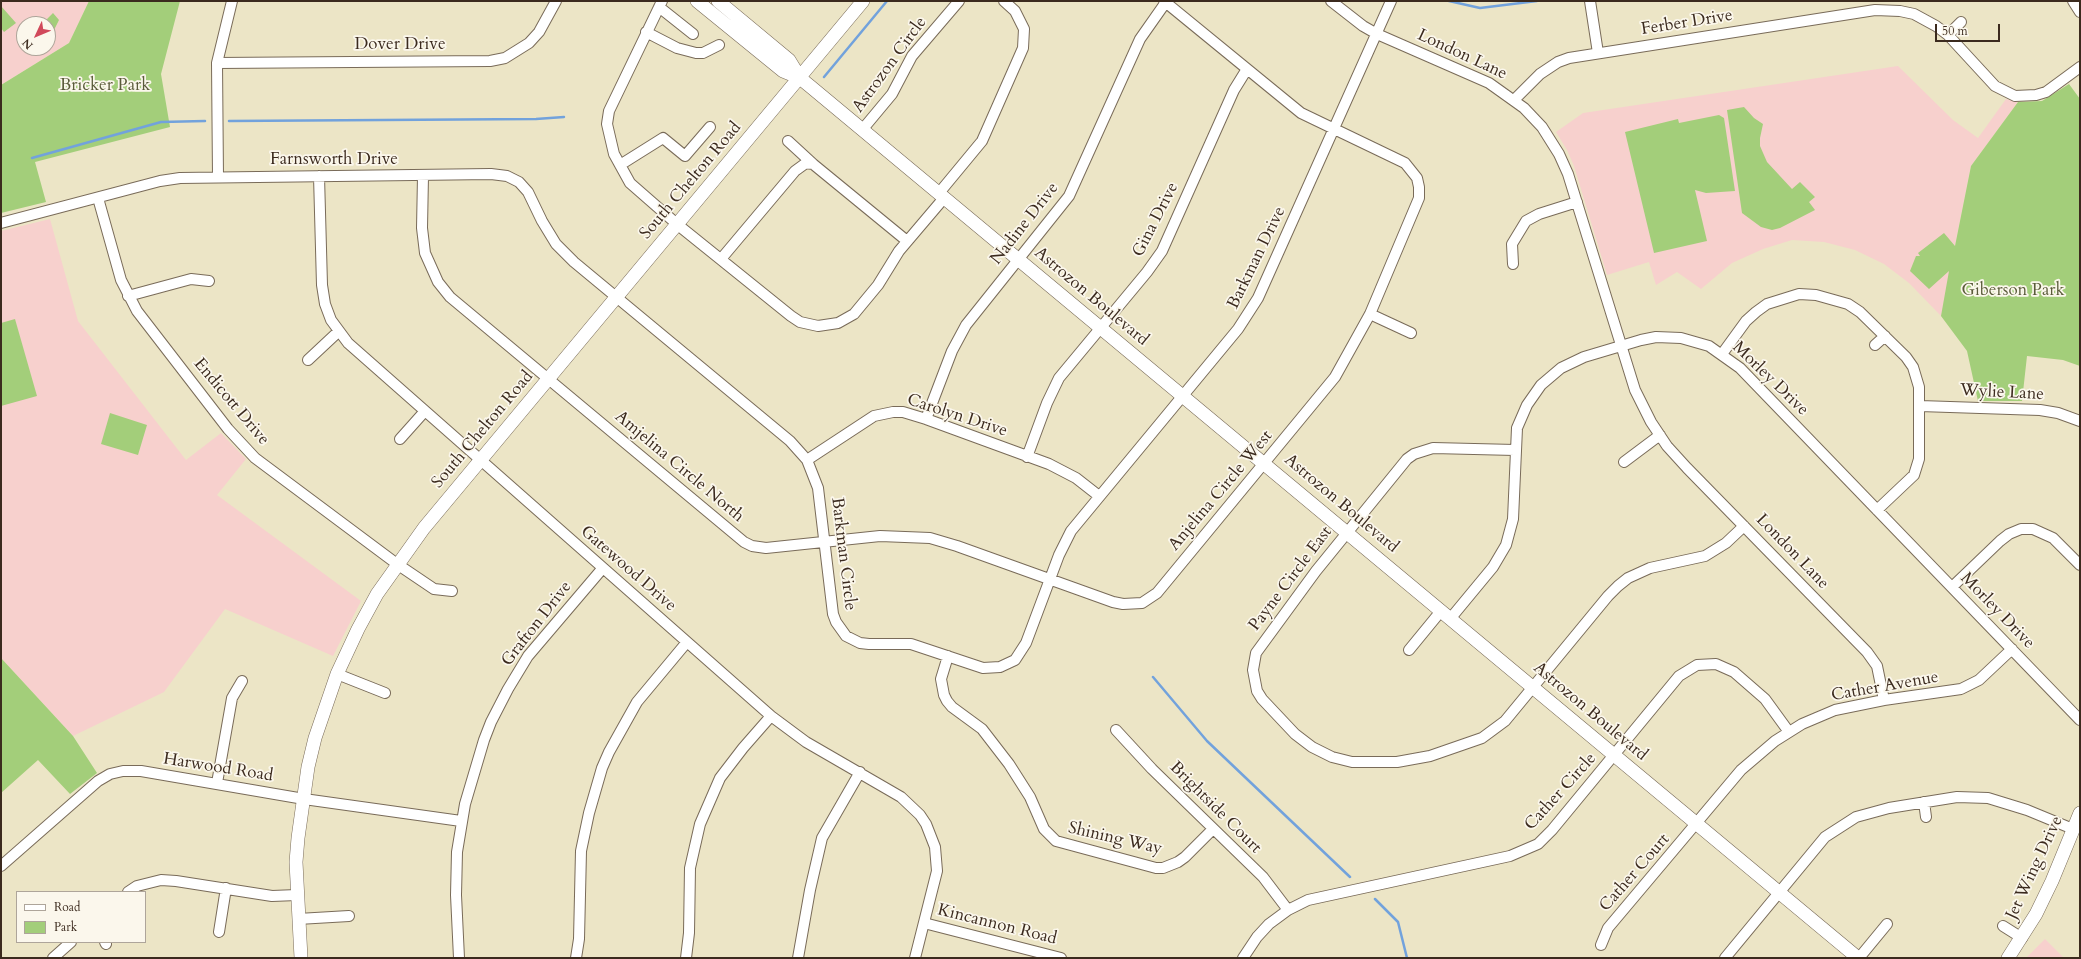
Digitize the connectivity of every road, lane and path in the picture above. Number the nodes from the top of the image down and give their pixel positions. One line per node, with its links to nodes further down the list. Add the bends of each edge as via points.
1 (232, 1): 22 (street)
2 (556, 1): 22 (street, Dover Drive, via 539,32 529,44 505,58)
3 (698, 1): 25 (main road, Astrozon Boulevard, via 783,71)
4 (718, 1): 25 (main road, Astrozon Boulevard, via 790,60)
5 (863, 1): 25 (main road, South Chelton Road)
6 (959, 1): 28 (street, Astrozon Circle, via 912,56 892,94)
7 (1004, 1): 36 (street, via 1015,11 1024,29 1023,48 982,141)
8 (1331, 1): 18 (street, London Lane)
9 (1391, 1): 18 (street, Barkman Drive)
10 (1590, 1): 21 (street)
11 (2073, 1): 14 (street)
12 (1165, 2): 24 (street, Anjelina Circle West); 43 (street, Nadine Drive, via 1140,39 1069,196)
13 (660, 4): 16 (street); 17 (street)
14 (2080, 12)
15 (1960, 22): 19 (street)
16 (646, 32): 20 (street, via 677,48 696,54); 32 (street, via 609,111 609,140)
17 (693, 34)
18 (1377, 34): 26 (street, London Lane, via 1474,75 1502,90); 29 (street, Barkman Drive)
19 (1948, 35): 21 (street, Ferber Drive, via 1914,14 1875,10); 23 (street, Ferber Drive, via 1996,86 2015,96 2046,92)
20 (719, 45)
21 (1598, 53): 26 (street, Ferber Drive, via 1558,62 1532,80)
22 (217, 63): 35 (street)
23 (2080, 67)
24 (1247, 69): 29 (street, Anjelina Circle West, via 1301,113); 49 (street, Gina Drive, via 1234,90 1162,251)
25 (800, 78): 28 (main road, Astrozon Boulevard); 40 (main road, South Chelton Road)
26 (1514, 100): 38 (street, London Lane, via 1533,116 1551,140 1568,174)
27 (710, 127): 32 (street, via 685,156 663,138)
28 (862, 130): 36 (main road, Astrozon Boulevard)
29 (1334, 130): 48 (street, Anjelina Circle West, via 1405,163 1417,178 1419,187 1416,208); 58 (street, Barkman Drive, via 1258,298 1238,329)
30 (788, 141): 31 (street)
31 (813, 164): 41 (street); 42 (street, via 806,163 794,171)
32 (620, 165): 40 (street, via 630,183)
33 (319, 176): 34 (street, Farnsworth Drive); 35 (street, Farnsworth Drive); 50 (street, Gatewood Drive, via 322,285 330,320)
34 (423, 176): 47 (street, Farnsworth Drive, via 491,174 507,176 519,182 528,192 556,244); 57 (street, Amjelina Circle North, via 422,228 425,253 438,282 450,297)
35 (218, 177): 37 (street, Farnsworth Drive, via 160,181)
36 (941, 196): 41 (street); 43 (main road, Astrozon Boulevard)
37 (98, 198): 39 (street, Farnsworth Drive); 46 (street, Endicott Drive, via 121,280)
38 (1577, 202): 44 (street, via 1539,214 1526,221 1512,244); 54 (street, London Lane)
39 (1, 223)
40 (678, 225): 42 (street); 47 (main road, South Chelton Road)
41 (907, 242): 42 (street, via 878,285 854,314 838,323 828,325 809,324 791,316)
42 (721, 259)
43 (1017, 259): 49 (main road, Astrozon Boulevard); 61 (street, Nadine Drive, via 958,339)
44 (1513, 264)
45 (209, 281): 46 (street, via 191,279)
46 (128, 296): 76 (street, Endicott Drive, via 151,330 246,449)
47 (617, 297): 57 (main road, South Chelton Road); 68 (street, Barkman Circle, via 790,441)
48 (1370, 314): 51 (street); 70 (street, Anjelina Circle West, via 1327,389)
49 (1100, 328): 58 (main road, Astrozon Boulevard); 66 (street, Gina Drive, via 1053,389)
50 (339, 331): 56 (street); 60 (street, Gatewood Drive, via 348,343)
51 (1411, 332)
52 (1884, 336): 53 (street); 55 (street, via 1848,304 1816,295 1799,294 1767,304 1756,312 1746,321); 59 (street, via 1906,356 1913,367 1920,387)
53 (1875, 345)
54 (1621, 346): 55 (street, Morley Drive, via 1641,340 1668,337 1694,340); 63 (street, London Lane, via 1635,390); 65 (street, Morley Drive, via 1571,362 1550,376 1533,395 1521,417)
55 (1722, 354): 72 (street, Morley Drive, via 1740,368)
56 (308, 360)
57 (548, 379): 67 (main road, South Chelton Road); 75 (street, Amjelina Circle North, via 744,542 766,548)
58 (1183, 396): 70 (main road, Astrozon Boulevard); 71 (street, Barkman Drive)
59 (1920, 406): 62 (street, Wylie Lane, via 2040,410); 72 (street, via 1917,467 1909,481)
60 (425, 411): 64 (street); 67 (street, Gatewood Drive)
61 (926, 419): 66 (street, Carolyn Drive); 68 (street, Carolyn Drive, via 893,412 874,416)
62 (2080, 421)
63 (1660, 435): 69 (street); 73 (street, London Lane, via 1683,464)
64 (400, 439)
65 (1515, 450): 74 (street, Payne Circle East, via 1433,448 1414,454 1407,459); 82 (street, Morley Drive, via 1513,519 1506,545 1494,567)
66 (1027, 457): 71 (street, Carolyn Drive, via 1067,473)
67 (481, 460): 76 (main road, South Chelton Road); 78 (street, Gatewood Drive)
68 (807, 460): 75 (street, Barkman Circle, via 818,488)
69 (1624, 462)
70 (1264, 464): 74 (main road, Astrozon Boulevard); 79 (street, Anjelina Circle West, via 1157,593 1142,603 1123,604)
71 (1099, 496): 79 (street, Barkman Drive, via 1066,540)
72 (1877, 510): 80 (street, Morley Drive)
73 (1744, 526): 89 (street, via 1726,543 1705,556 1650,568 1628,578 1608,596); 91 (street, London Lane, via 1873,659 1880,676)
74 (1347, 533): 82 (main road, Astrozon Boulevard); 89 (street, Payne Circle East, via 1307,582 1294,604 1256,653 1253,666 1254,681 1262,699 1295,734 1332,758 1365,763 1418,759 1482,738 1505,720)
75 (825, 542): 79 (street, Amjelina Circle North, via 880,536 930,538); 86 (street, Barkman Circle, via 833,614 846,636 864,643 910,644)
76 (397, 564): 81 (street, Endicott Drive, via 434,589); 87 (main road, South Chelton Road, via 361,623)
77 (2080, 565): 80 (street, via 2053,538 2033,529 2021,529 2000,541)
78 (602, 568): 83 (street, Gatewood Drive); 103 (street, Grafton Drive, via 539,642 508,689 491,722 477,761)
79 (1051, 579): 86 (street, Barkman Circle, via 1026,643 1015,660 992,668)
80 (1952, 587): 84 (street, Morley Drive)
81 (452, 592)
82 (1446, 615): 85 (street, Morley Drive); 89 (main road, Astrozon Boulevard)
83 (687, 642): 92 (street, Gatewood Drive); 126 (street, via 637,702 602,768 581,851)
84 (2012, 649): 91 (street, Cather Avenue, via 1979,680 1961,689); 93 (street, Morley Drive)
85 (1409, 650)
86 (948, 656): 105 (street, Shining Way, via 941,679 947,702 982,729 1030,797 1044,829 1056,841 1163,868 1182,860)
87 (337, 674): 90 (street); 99 (main road, South Chelton Road, via 315,738)
88 (242, 681): 98 (street, via 232,698)
89 (1532, 687): 96 (main road, Astrozon Boulevard)
90 (385, 693)
91 (1884, 700): 95 (street, Cather Avenue, via 1835,710)
92 (771, 716): 97 (street, Gatewood Drive, via 806,742); 127 (street, via 723,773 700,824 690,868)
93 (2080, 720)
94 (1116, 730): 105 (street, Brightside Court)
95 (1789, 732): 96 (street, Cather Circle, via 1765,699 1734,672 1716,664 1697,665 1679,676); 104 (street, Cather Avenue, via 1741,770)
96 (1614, 756): 104 (main road, Astrozon Boulevard); 112 (street, Cather Circle, via 1552,830 1530,848 1510,856 1323,896 1297,904)
97 (860, 772): 115 (street, Gatewood Drive, via 910,804 920,815 931,835 937,871); 128 (street, via 822,838)
98 (216, 784): 99 (street, Harwood Road); 107 (street, Harwood Road, via 140,771 110,774 89,788)
99 (304, 799): 103 (street, Harwood Road); 111 (main road, South Chelton Road, via 298,838)
100 (1924, 802): 102 (street); 106 (street, via 1957,797 1988,798 2027,810); 110 (street, via 1870,812 1839,826 1816,848)
101 (2080, 812): 106 (main road, Jet Wing Drive)
102 (1926, 817)
103 (461, 821): 125 (street, Grafton Drive, via 456,875)
104 (1697, 824): 110 (main road, Astrozon Boulevard); 121 (street, Cather Court, via 1608,928)
105 (1213, 829): 112 (street, Brightside Court, via 1271,886)
106 (2073, 829): 119 (main road, Jet Wing Drive, via 2052,881)
107 (1, 866)
108 (226, 888): 109 (street, via 161,880 137,886); 111 (street, via 272,896); 118 (street)
109 (130, 891)
110 (1779, 892): 132 (street); 133 (main road, Astrozon Boulevard)
111 (297, 895): 114 (main road, South Chelton Road)
112 (1288, 910): 131 (street, Cather Circle, via 1262,931)
113 (349, 916): 114 (street)
114 (298, 919): 124 (main road, South Chelton Road)
115 (924, 923): 122 (street, Kincannon Road); 129 (street, Gatewood Drive)
116 (1887, 924): 133 (street, Astrozon Boulevard)
117 (2003, 926): 119 (street, Jet Wing Drive)
118 (219, 932)
119 (2022, 938): 134 (main road, Jet Wing Drive)
120 (70, 943): 123 (street)
121 (1601, 945)
122 (1042, 956): 130 (street, Kincannon Road)
123 (53, 958)
124 (301, 958)
125 (459, 958)
126 (576, 958)
127 (686, 958)
128 (798, 958)
129 (916, 958)
130 (1061, 958)
131 (1243, 958)
132 (1725, 958)
133 (1859, 958)
134 (2008, 958)

